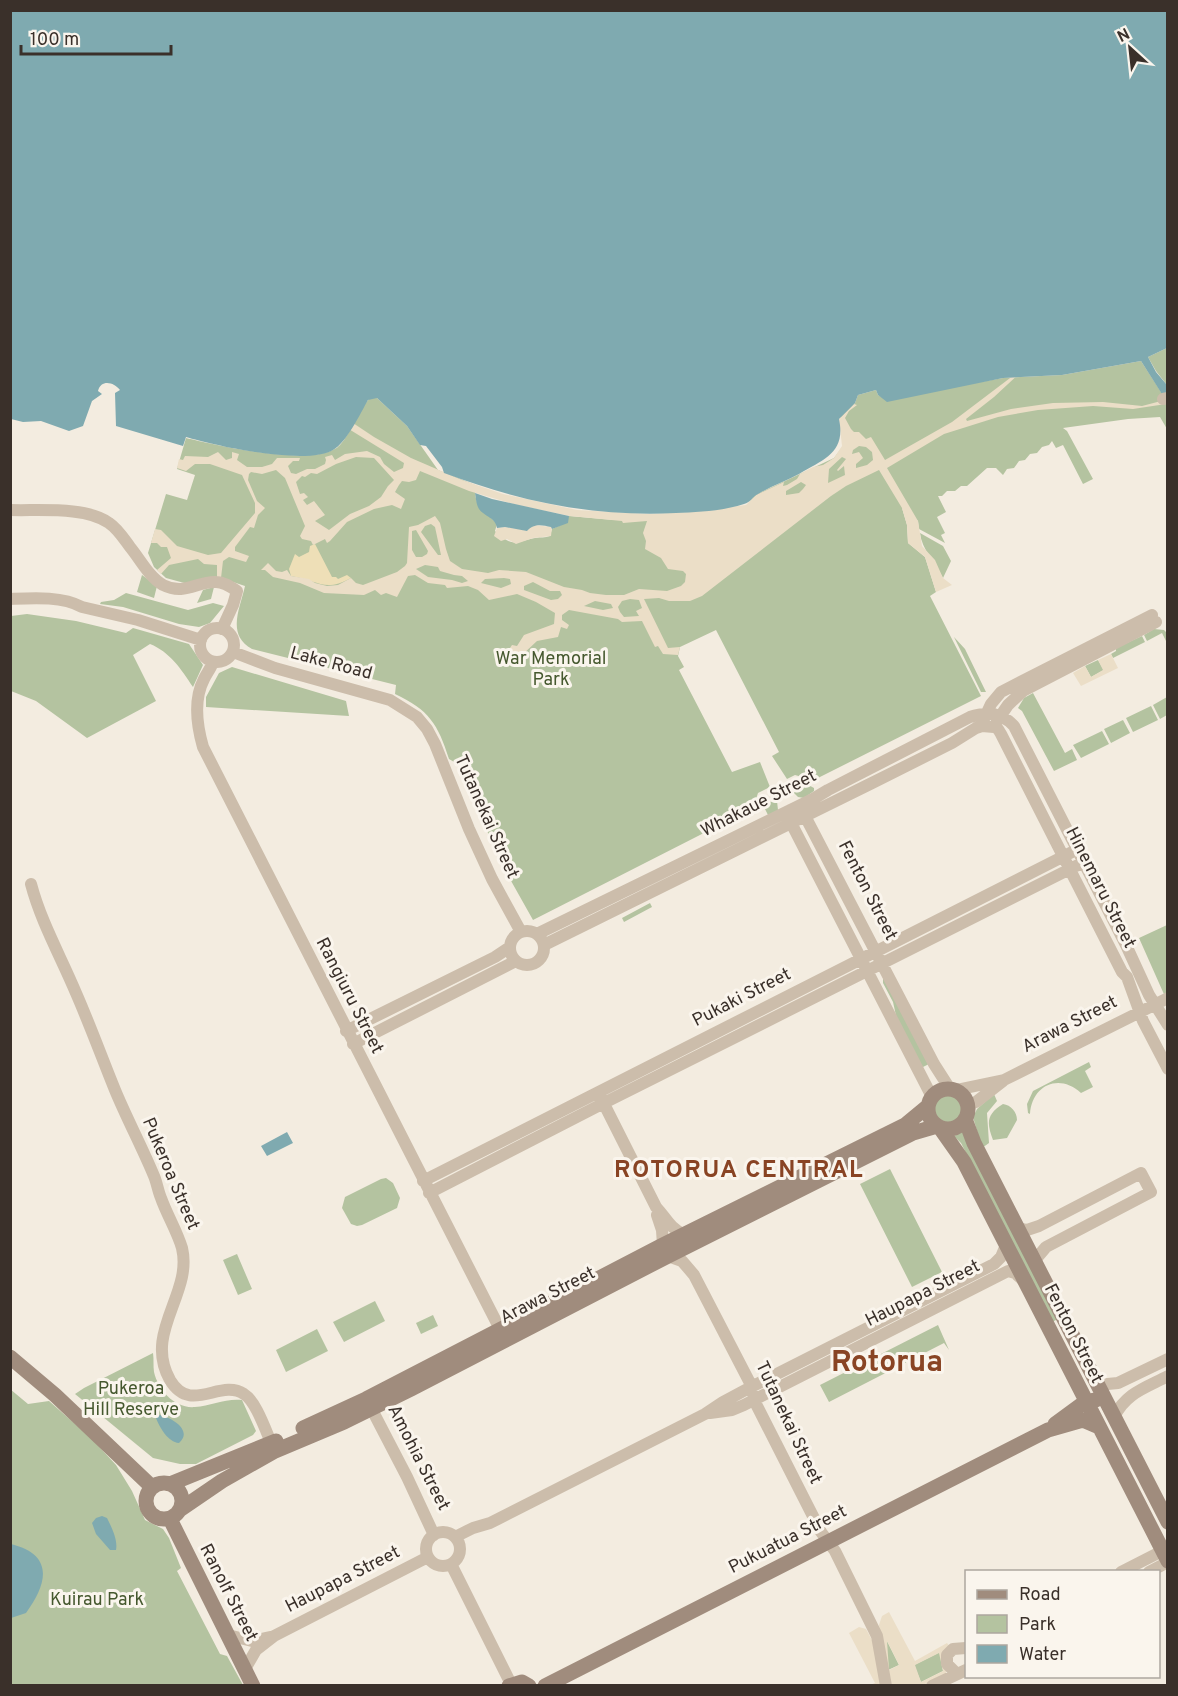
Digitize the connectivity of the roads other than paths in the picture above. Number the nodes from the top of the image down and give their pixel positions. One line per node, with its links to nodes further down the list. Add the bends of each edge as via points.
1 (10, 510): 5 (street, via 92,515 112,524 148,571 165,586 185,590 218,582 237,591)
2 (10, 599): 4 (street, via 60,600)
3 (10, 607): 4 (street)
4 (82, 607): 6 (street)
5 (222, 629): 6 (street, via 212,629); 7 (street, via 231,636)
6 (201, 640): 8 (street, via 202,654)
7 (232, 652): 8 (street, via 225,660); 10 (street, Lake Road, via 390,700)
8 (213, 662): 30 (street, Rangiuru Street, via 202,681 198,701 197,723 203,747)
9 (1000, 714): 11 (street); 11 (street, via 1023,691 1154,619 1001,692 991,704); 13 (street, Hinemaru Street, via 1014,726)
10 (417, 717): 18 (street, Tutanekai Street, via 428,729 469,829)
11 (987, 722): 12 (street, Whakaue Street, via 952,743); 14 (street, Hinemaru Street, via 998,729)
12 (795, 814): 19 (street, Whakaue Street); 21 (street, Fenton Street); 22 (street, Fenton Street, via 816,872)
13 (1078, 849): 14 (street, Pukaki Street); 15 (street, Hinemaru Street)
14 (1063, 856): 16 (street, Hinemaru Street); 21 (street, Pukaki Street)
15 (1084, 862): 16 (street, Pukaki Street); 27 (street, Hinemaru Street)
16 (1070, 869): 24 (street, Pukaki Street); 28 (street, Hinemaru Street, via 1127,977)
17 (31, 884): 56 (street, Pukeroa Street, via 182,1248 182,1278 164,1326 163,1363 169,1378 187,1395 232,1390 245,1394)
18 (521, 932): 19 (street); 20 (street, via 513,938)
19 (541, 939): 23 (street, via 542,956 533,963)
20 (510, 948): 23 (street); 30 (street)
21 (876, 952): 22 (street, Pukaki Street); 24 (street, Fenton Street)
22 (861, 958): 25 (street, Fenton Street); 35 (street, Pukaki Street)
23 (516, 961): 31 (street)
24 (883, 964): 25 (street, Pukaki Street); 34 (street, Fenton Street, via 934,1064)
25 (868, 972): 35 (street, Pukaki Street); 36 (street, Fenton Street)
26 (1167, 998): 27 (street, Arawa Street)
27 (1154, 1003): 28 (street, Arawa Street); 29 (street, Hinemaru Street)
28 (1139, 1011): 32 (street, Hinemaru Street); 33 (street, Arawa Street)
29 (1167, 1025)
30 (346, 1030): 31 (street, Rangiuru Street)
31 (353, 1044): 39 (street, Rangiuru Street)
32 (1167, 1070)
33 (1004, 1080): 34 (street, Arawa Street); 37 (street, Arawa Street)
34 (953, 1090): 36 (main road, via 937,1092); 37 (main road, via 966,1099)
35 (601, 1098): 39 (street, Pukaki Street); 40 (street, Pukaki Street); 41 (street)
36 (930, 1102): 38 (main road, via 932,1121); 43 (main road, Arawa Street, via 905,1125)
37 (967, 1112): 38 (main road, via 957,1127); 42 (main road, Fenton Street, via 975,1143)
38 (939, 1127): 43 (main road, Arawa Street, via 913,1133); 44 (main road, Fenton Street, via 958,1151)
39 (423, 1181): 40 (street, Rangiuru Street)
40 (429, 1193): 49 (street, Rangiuru Street)
41 (656, 1207): 43 (street, via 669,1226); 45 (street)
42 (1018, 1227): 46 (main road, Fenton Street); 46 (street, via 1027,1230 1039,1226 1141,1173 1151,1192 1046,1247)
43 (689, 1239): 45 (main road, Arawa Street); 47 (street, Tutanekai Street)
44 (1006, 1245): 48 (main road, Fenton Street); 53 (street, Haupapa Street, via 994,1264)
45 (666, 1251): 47 (street, Tutanekai Street); 49 (main road, Arawa Street)
46 (1035, 1260): 55 (main road, Fenton Street)
47 (694, 1275): 53 (street, Tutanekai Street)
48 (1024, 1281): 53 (street, Haupapa Street, via 1008,1271); 55 (main road, Fenton Street)
49 (502, 1334): 54 (main road, Arawa Street)
50 (10, 1357): 58 (main road)
51 (1167, 1359): 55 (street, Pukuatua Street, via 1118,1383)
52 (1167, 1376): 55 (street, Pukuatua Street, via 1132,1394 1119,1407)
53 (753, 1393): 62 (street, Tutanekai Street); 63 (street, Haupapa Street, via 732,1410 705,1414)
54 (369, 1404): 56 (main road, Arawa Street); 61 (street, Amohia Street)
55 (1096, 1406): 60 (main road, Fenton Street); 62 (main road, Pukuatua Street); 64 (main road, Fenton Street, via 1097,1426)
56 (273, 1447): 57 (main road, Arawa Street); 59 (main road, Arawa Street)
57 (170, 1484): 58 (main road); 59 (main road, via 182,1498)
58 (152, 1487): 59 (main road, via 146,1498 148,1510 157,1518)
59 (175, 1514): 69 (main road, Ranolf Street)
60 (1167, 1522)
61 (434, 1535): 63 (street, Amohia Street, via 445,1533); 65 (street, Amohia Street, via 426,1547)
62 (828, 1541): 77 (main road, Pukuatua Street); 78 (street, Tutanekai Street, via 876,1636)
63 (457, 1542): 66 (street, via 456,1560)
64 (1166, 1555): 67 (street); 68 (street)
65 (428, 1557): 66 (street, via 438,1565); 70 (street, Haupapa Street)
66 (451, 1564): 74 (street)
67 (1126, 1570)
68 (1151, 1570)
69 (228, 1635): 70 (street, Haupapa Street, via 252,1641); 72 (main road, Ranolf Street)
70 (274, 1636): 72 (street, Haupapa Street, via 256,1650)
71 (965, 1647): 73 (street, via 952,1649 947,1655 947,1664)
72 (245, 1669): 75 (main road, Ranolf Street)
73 (961, 1672): 79 (street)
74 (510, 1685): 76 (main road, via 522,1682)
75 (253, 1686)
76 (529, 1686)
77 (545, 1686)
78 (886, 1686)
79 (932, 1686)

